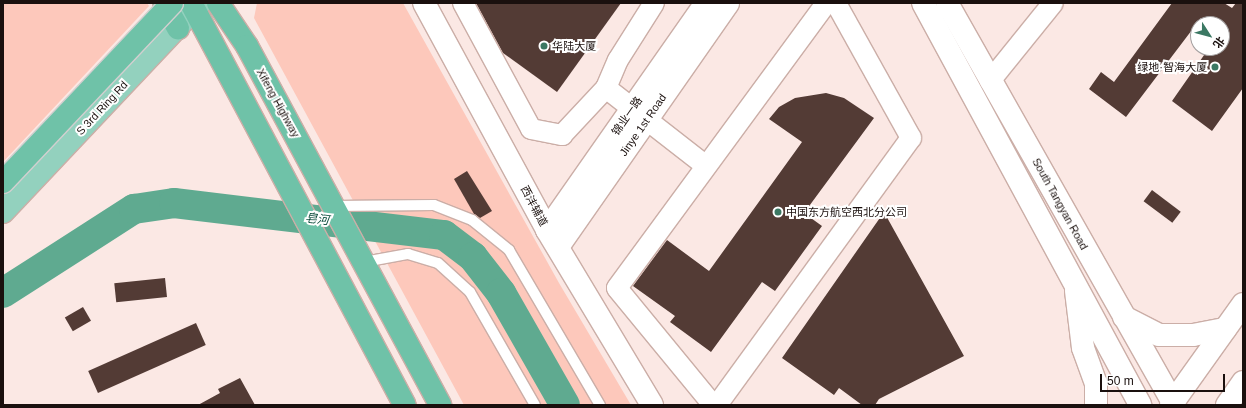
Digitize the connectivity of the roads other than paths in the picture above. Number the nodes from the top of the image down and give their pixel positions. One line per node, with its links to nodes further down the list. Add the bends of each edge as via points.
1 (164, 3): 15 (highway)
2 (172, 3): 20 (highway, S 3rd Ring Rd, bridge)
3 (218, 3): 21 (highway, Xifeng Highway, via 247,46)
4 (424, 3): 23 (main road, 西沣辅道)
5 (463, 3): 17 (street, via 531,129 562,135)
6 (654, 3): 17 (street, via 618,60)
7 (706, 3): 18 (main road, 锦业一路)
8 (728, 3): 18 (main road, Jinye 1st Road)
9 (826, 3): 19 (street)
10 (836, 3): 39 (street, via 911,138)
11 (923, 3): 25 (main road)
12 (947, 3): 16 (main road, South Tangyan Road)
13 (195, 6): 15 (main road, S 3rd Ring Rd); 26 (highway, via 284,180)
14 (1044, 7): 16 (street)
15 (178, 28): 22 (main road, S 3rd Ring Rd)
16 (990, 81): 28 (main road, South Tangyan Road)
17 (606, 88): 18 (street)
18 (639, 114): 19 (street); 23 (main road, Jinye 1st Road)
19 (705, 165): 38 (street, via 617,288)
20 (3, 182)
21 (334, 206): 24 (highway, Xifeng Highway); 36 (lane, via 434,205 472,220 509,250)
22 (3, 212)
23 (552, 239): 37 (main road, 西沣辅道)
24 (364, 262): 34 (highway); 35 (lane, via 408,254 438,263 470,292)
25 (1075, 280): 40 (main road, via 1083,348 1096,383); 41 (main road)
26 (344, 290): 32 (highway); 33 (highway)
27 (1243, 304): 29 (main road)
28 (1124, 317): 29 (main road, via 1159,335 1193,335); 31 (main road, South Tangyan Road)
29 (1225, 328): 31 (main road)
30 (1243, 382): 42 (main road)
31 (1172, 404)
32 (393, 405)
33 (406, 405)
34 (440, 405)
35 (535, 405)
36 (600, 405)
37 (652, 405)
38 (713, 405)
39 (717, 405)
40 (1096, 405)
41 (1140, 405)
42 (1227, 405)

